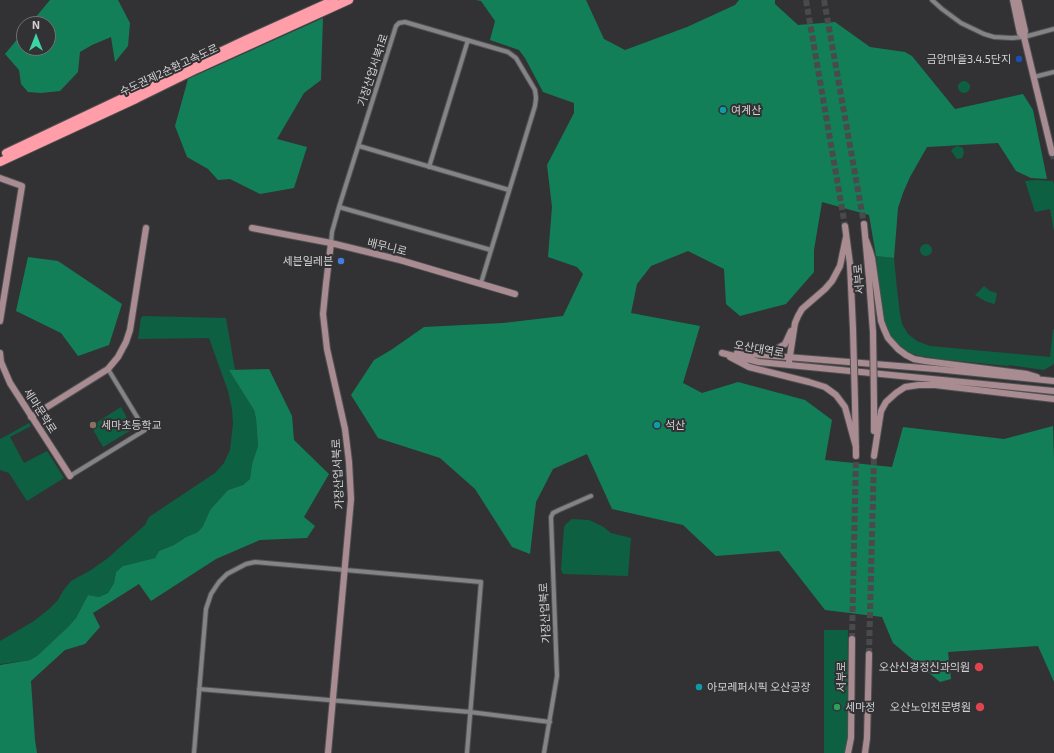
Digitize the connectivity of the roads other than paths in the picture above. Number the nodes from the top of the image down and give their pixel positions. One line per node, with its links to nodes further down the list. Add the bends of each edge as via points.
1 (334, 0): 11 (highway, 수도권제2순환고속도로)
2 (349, 0): 11 (highway, 수도권제2순환고속도로)
3 (932, 0): 7 (street, via 961,23 984,34 996,37)
4 (1013, 0): 7 (main road, via 1020,32)
5 (1018, 0): 7 (main road)
6 (1054, 29): 7 (street)
7 (1024, 37): 10 (main road)
8 (468, 40): 13 (street, 가장산업서북1로, via 405,22 399,23); 17 (street); 19 (street, 가장산업서북1로, via 508,52 516,58 534,90 535,106)
9 (1054, 72): 10 (street)
10 (1034, 77): 14 (main road)
11 (137, 95): 12 (highway, 수도권제2순환고속도로)
12 (124, 101): 15 (highway, 수도권제2순환고속도로); 16 (highway, 수도권제2순환고속도로)
13 (358, 146): 17 (street); 20 (street, 가장산업서북1로)
14 (1052, 153)
15 (0, 156)
16 (0, 162)
17 (429, 166): 19 (street)
18 (0, 178): 31 (main road, via 22,186)
19 (509, 190): 28 (street, 가장산업서북1로)
20 (339, 207): 27 (street, 가장산업서북1로); 28 (street)
21 (864, 224): 26 (main road, 서부로)
22 (845, 226): 25 (main road, 서부로)
23 (146, 228): 37 (main road, via 130,330 118,357)
24 (252, 228): 27 (main road, 배무니로)
25 (846, 237): 32 (main road, via 840,266 832,282 802,309); 42 (main road, 서부로, bridge, via 850,264)
26 (866, 240): 38 (main road, via 872,258 881,321 888,338 898,349 914,359 1027,374); 40 (main road, 서부로, bridge, via 873,332 874,456 881,411 886,402 905,388 935,385)
27 (331, 243): 29 (main road, 배무니로); 46 (main road, 가장산업서북로, via 323,314 327,349 345,428 349,462 351,498)
28 (491, 250): 29 (street, 가장산업서북1로)
29 (481, 284): 30 (main road, 배무니로)
30 (515, 294)
31 (0, 321)
32 (795, 323): 35 (main road, via 784,344 775,350); 36 (main road)
33 (0, 353): 41 (main road, 세마문학로, via 10,383)
34 (722, 353): 35 (main road, 오산대역로); 36 (main road, 오산대역로, via 759,362); 42 (main road, via 749,367 809,382 836,395 845,407)
35 (741, 354): 36 (main road, 오산대역로)
36 (789, 361): 38 (main road, 오산대역로, via 936,369); 39 (main road, 오산대역로)
37 (108, 369): 41 (main road); 44 (street, via 145,430)
38 (1052, 381)
39 (1054, 391)
40 (1054, 398)
41 (31, 417): 44 (main road, 세마문학로)
42 (856, 446): 43 (main road)
43 (856, 456)
44 (70, 476)
45 (591, 496): 52 (street, 가장산업북로, via 553,513 551,517 557,676)
46 (344, 570): 49 (street, via 255,562 227,574 218,582 206,609); 50 (main road, 가장산업서북로); 51 (street, via 481,582)
47 (852, 639): 57 (main road, 서부로, via 851,738)
48 (869, 654): 58 (main road)
49 (199, 689): 50 (street); 53 (street)
50 (333, 700): 51 (street); 54 (main road, 가장산업서북로)
51 (470, 712): 52 (street); 55 (street)
52 (550, 722): 56 (street, 가장산업북로)
53 (194, 753)
54 (328, 753)
55 (467, 753)
56 (544, 753)
57 (848, 753)
58 (865, 753)

